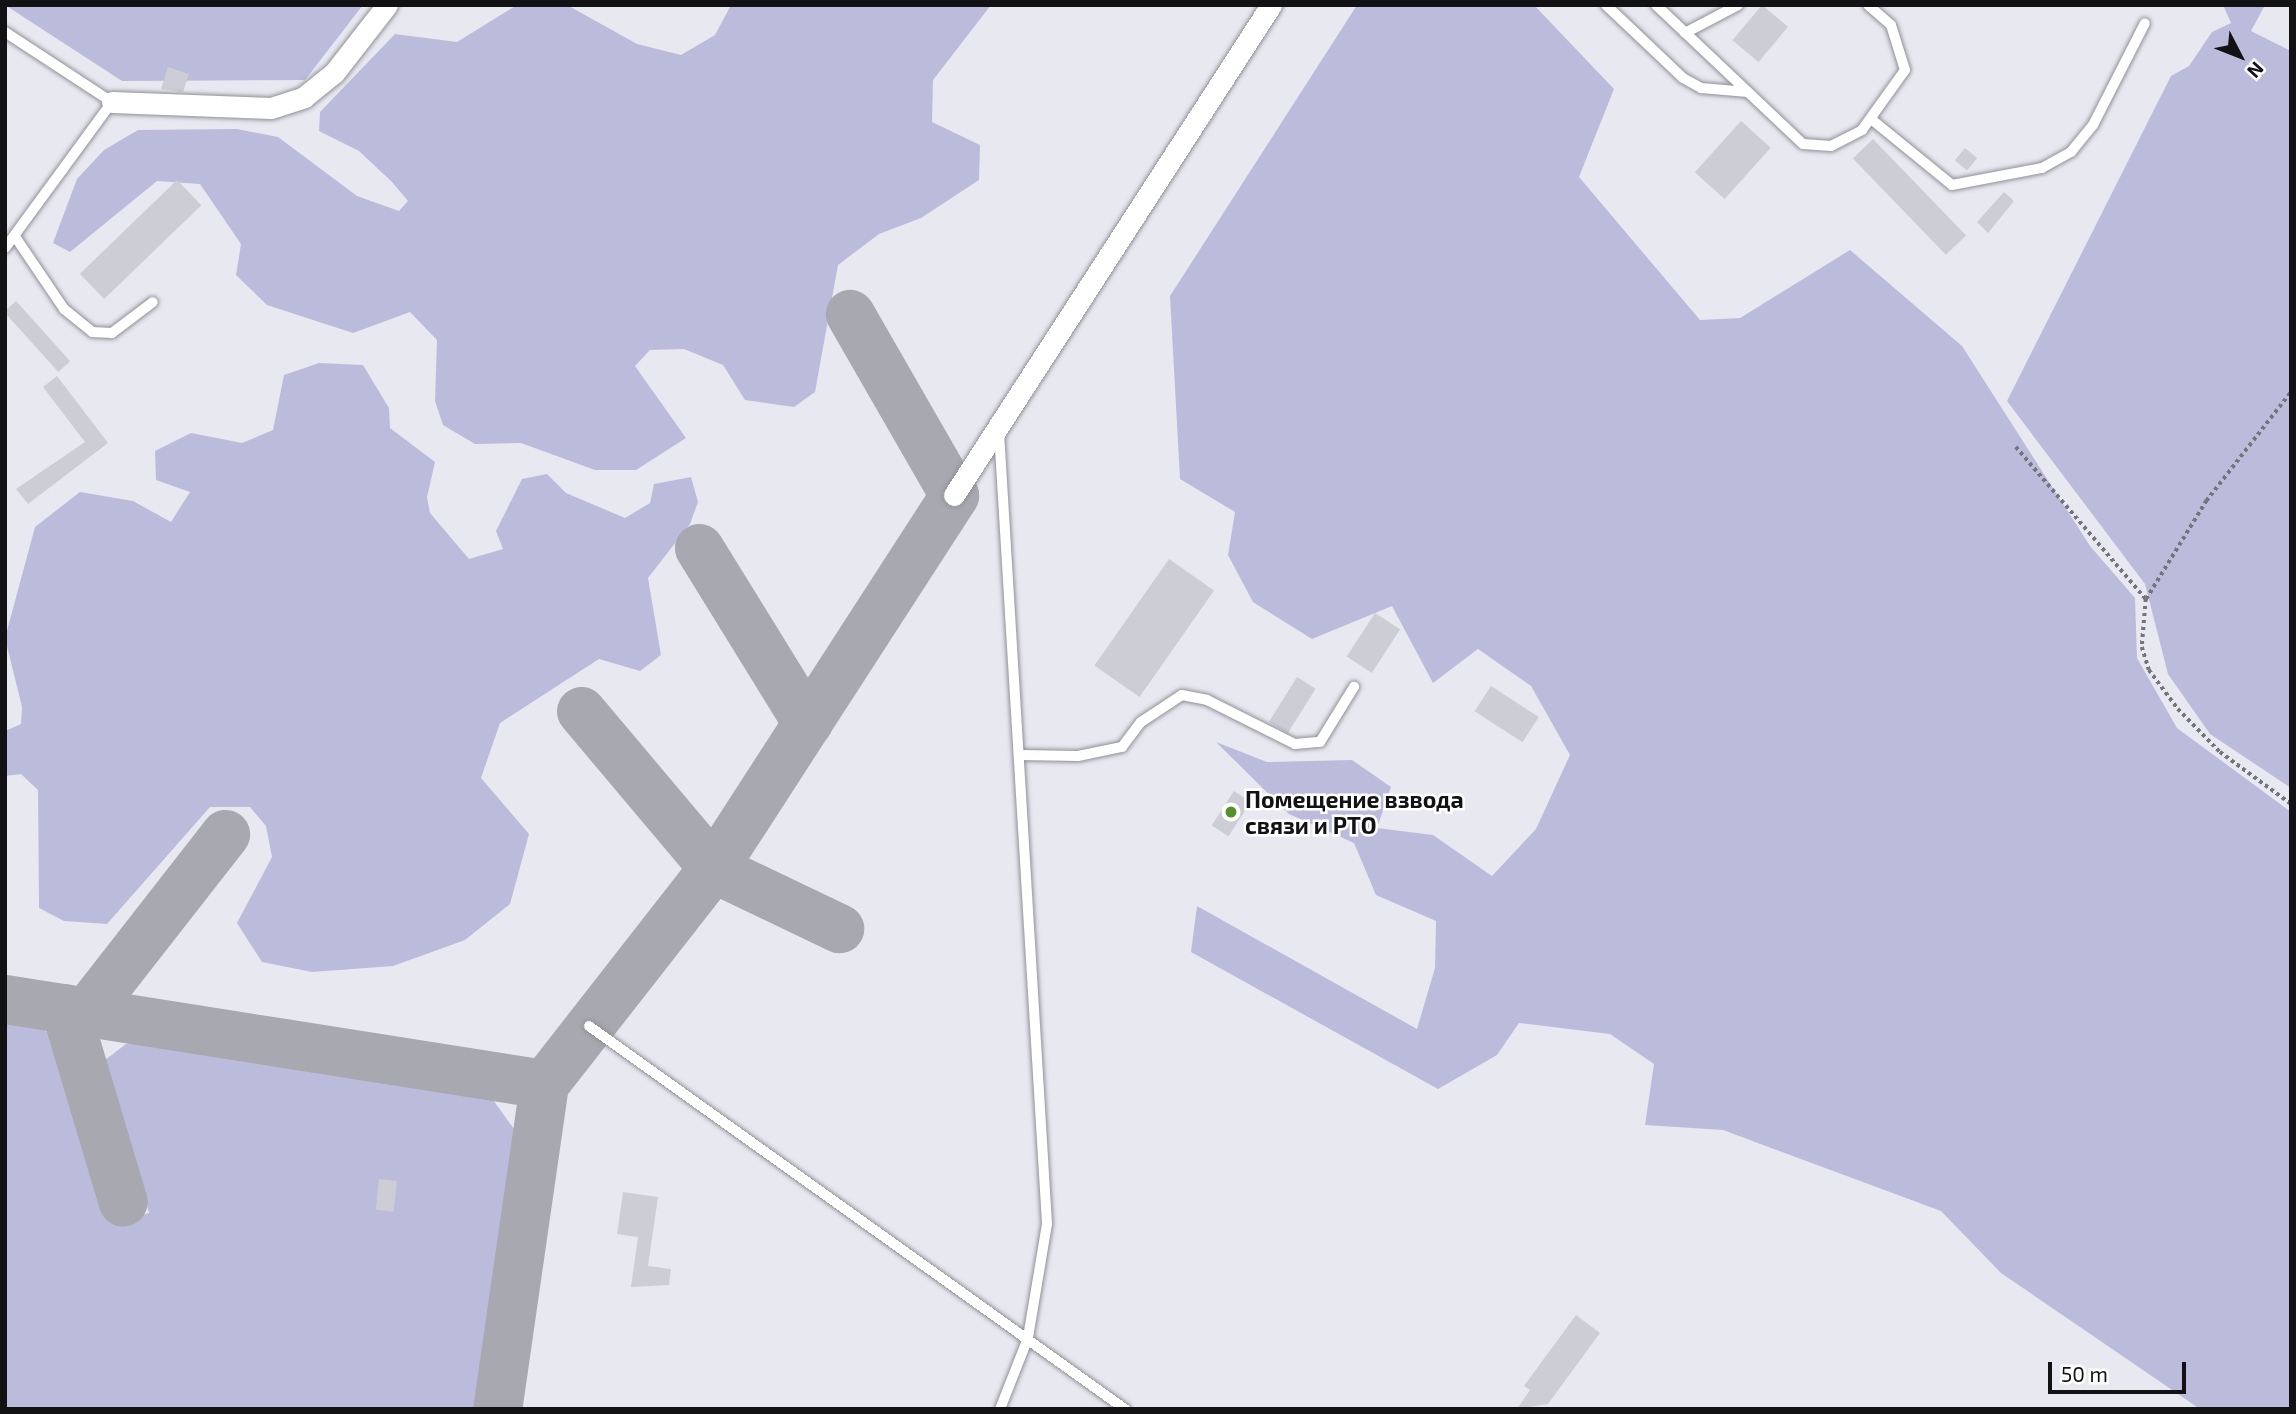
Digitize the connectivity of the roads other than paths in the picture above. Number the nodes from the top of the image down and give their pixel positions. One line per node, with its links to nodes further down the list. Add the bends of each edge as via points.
1 (387, 5): 11 (street, via 334,73 303,97 271,108)
2 (1271, 5): 16 (street)
3 (1606, 5): 10 (lane, via 1683,78 1701,88)
4 (1656, 5): 9 (lane)
5 (1738, 5): 9 (lane)
6 (1868, 5): 12 (lane, via 1891,25 1903,46 1905,70)
7 (2145, 23): 12 (lane, via 2093,125 2071,152 2042,168 1952,185)
8 (5, 32): 11 (lane)
9 (1685, 33): 10 (lane)
10 (1748, 92): 12 (lane, via 1802,144 1831,146)
11 (111, 102): 13 (lane)
12 (1871, 120)
13 (16, 238): 14 (lane); 15 (lane, via 64,309 92,332 112,333)
14 (5, 247)
15 (153, 302)
16 (999, 426): 17 (street); 19 (lane)
17 (954, 495)
18 (1354, 687): 19 (lane, via 1320,742 1295,744 1206,701 1182,695 1141,722 1122,747 1079,756)
19 (1021, 755): 21 (lane, via 1047,1143 1047,1224)
20 (589, 1026): 21 (lane)
21 (1028, 1338): 22 (lane); 23 (lane)
22 (1000, 1409)
23 (1125, 1409)

